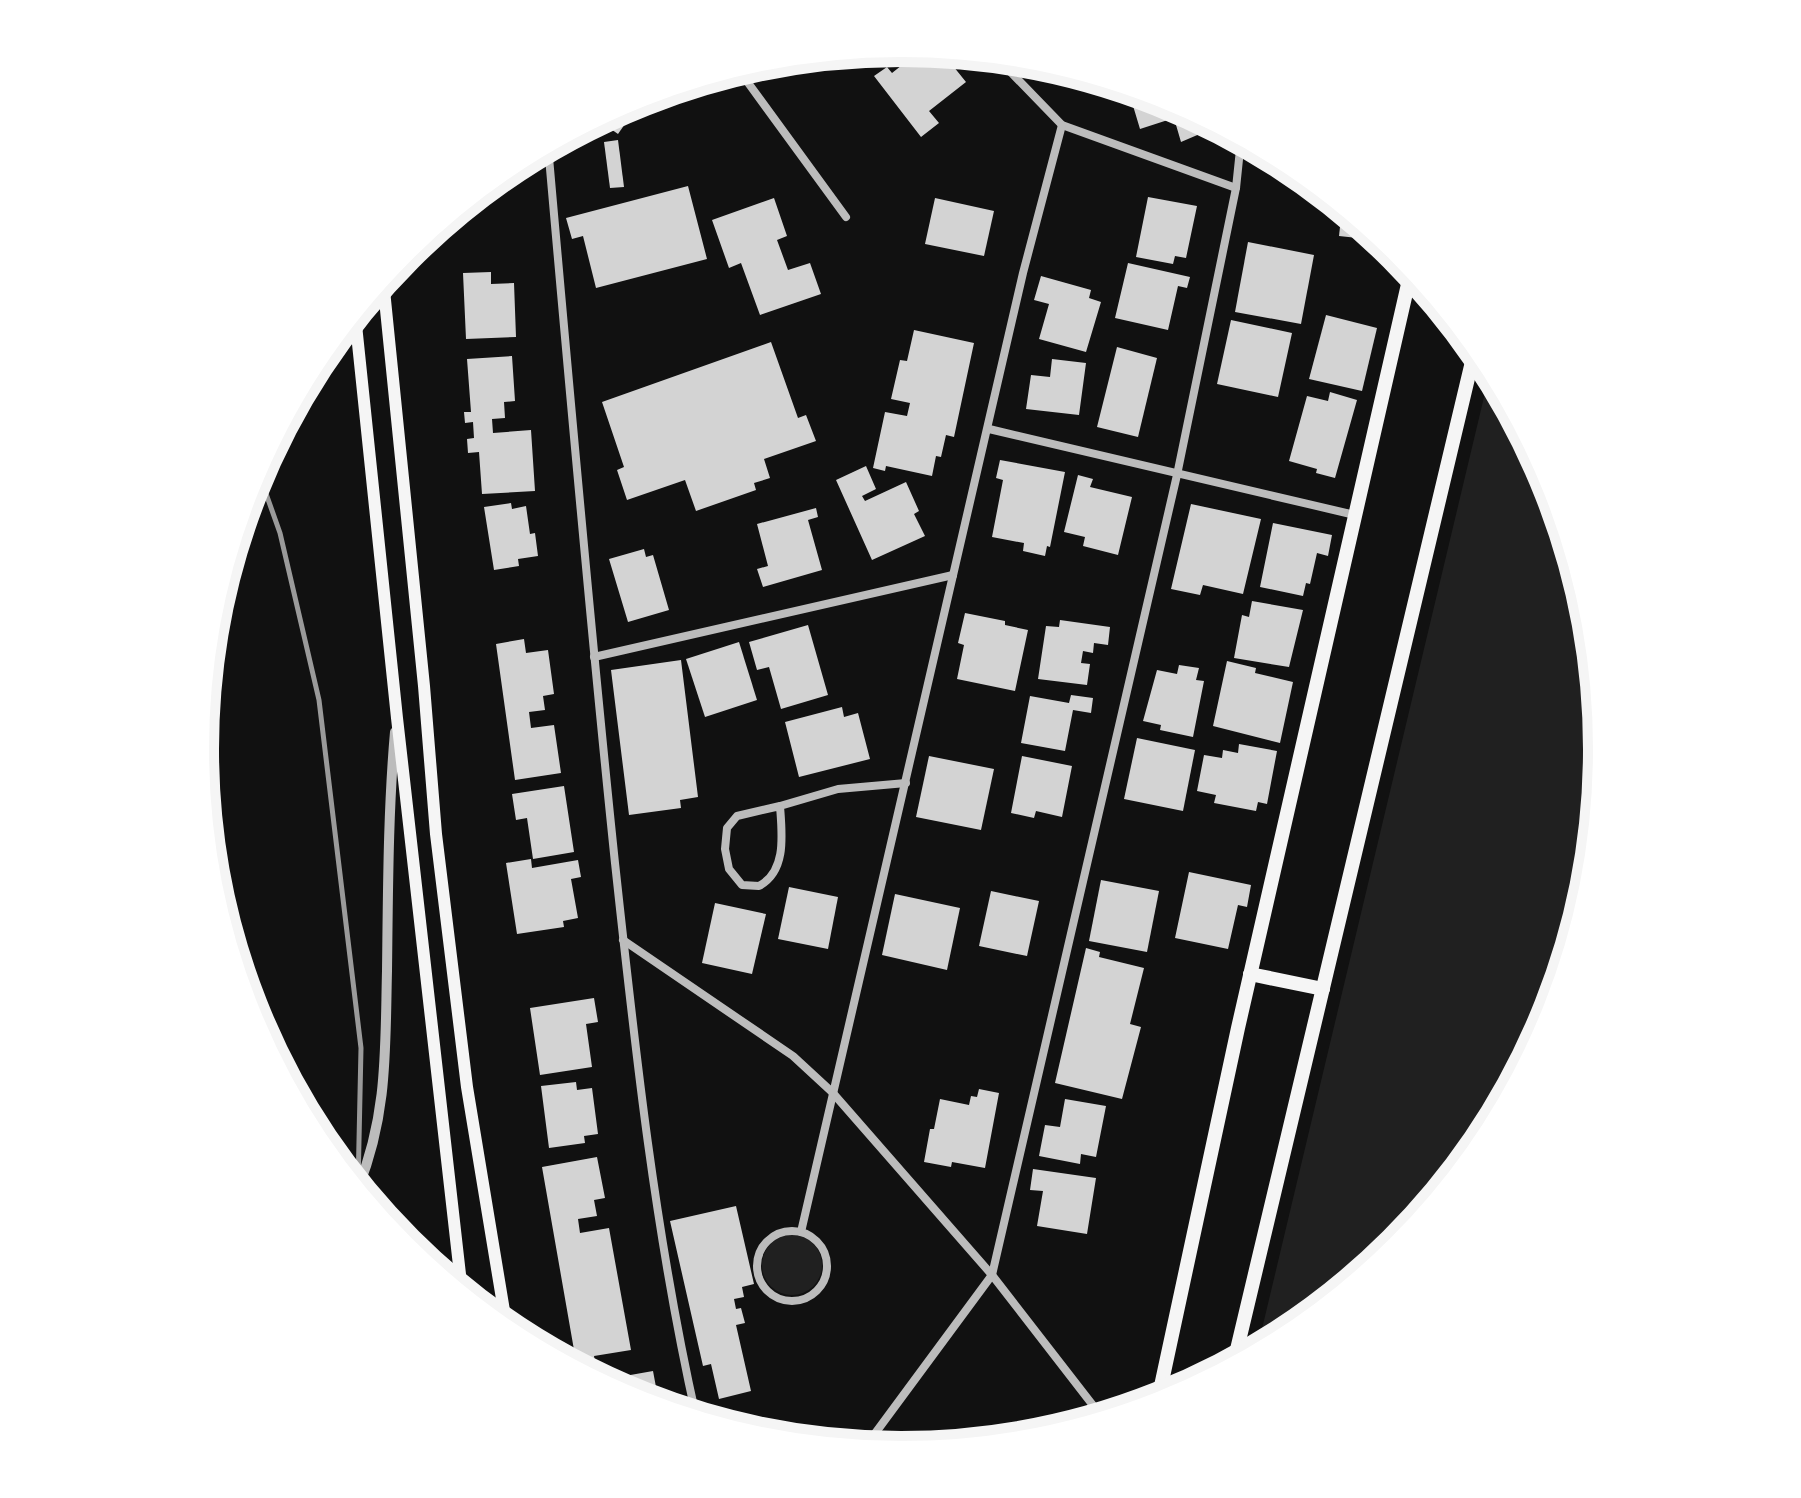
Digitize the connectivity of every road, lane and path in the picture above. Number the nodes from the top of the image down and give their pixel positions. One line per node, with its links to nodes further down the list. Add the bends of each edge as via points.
1 (1010, 71): 3 (street)
2 (746, 80): 7 (street)
3 (1062, 125): 6 (street); 12 (street)
4 (1240, 152): 6 (street)
5 (549, 159): 16 (street)
6 (1236, 188): 13 (street)
7 (846, 217)
8 (1408, 286): 14 (highway)
9 (385, 295): 28 (main road, via 436,834 467,1087)
10 (356, 329): 17 (main road)
11 (1471, 366): 22 (highway)
12 (989, 429): 13 (street); 15 (street)
13 (1177, 475): 14 (street); 26 (street)
14 (1355, 515): 21 (highway)
15 (953, 575): 16 (street); 18 (street)
16 (594, 657): 20 (street)
17 (397, 718): 24 (street, via 383,1092); 27 (main road)
18 (906, 783): 19 (street, via 838,789); 23 (street)
19 (780, 806): 19 (street, via 737,816 727,828 729,869 742,885 759,886 775,873 781,847)
20 (623, 940): 23 (street, via 793,1056); 31 (street, via 654,1195)
21 (1250, 974): 22 (highway); 30 (highway)
22 (1323, 989): 29 (highway)
23 (832, 1092): 25 (street); 26 (street)
24 (363, 1176)
25 (801, 1232): 25 (street, via 778,1234 761,1249 757,1272 778,1298 801,1299 825,1277 825,1254)
26 (992, 1275): 32 (street); 33 (street)
27 (460, 1276)
28 (504, 1309)
29 (1237, 1347)
30 (1160, 1385)
31 (694, 1404)
32 (1096, 1407)
33 (874, 1435)

